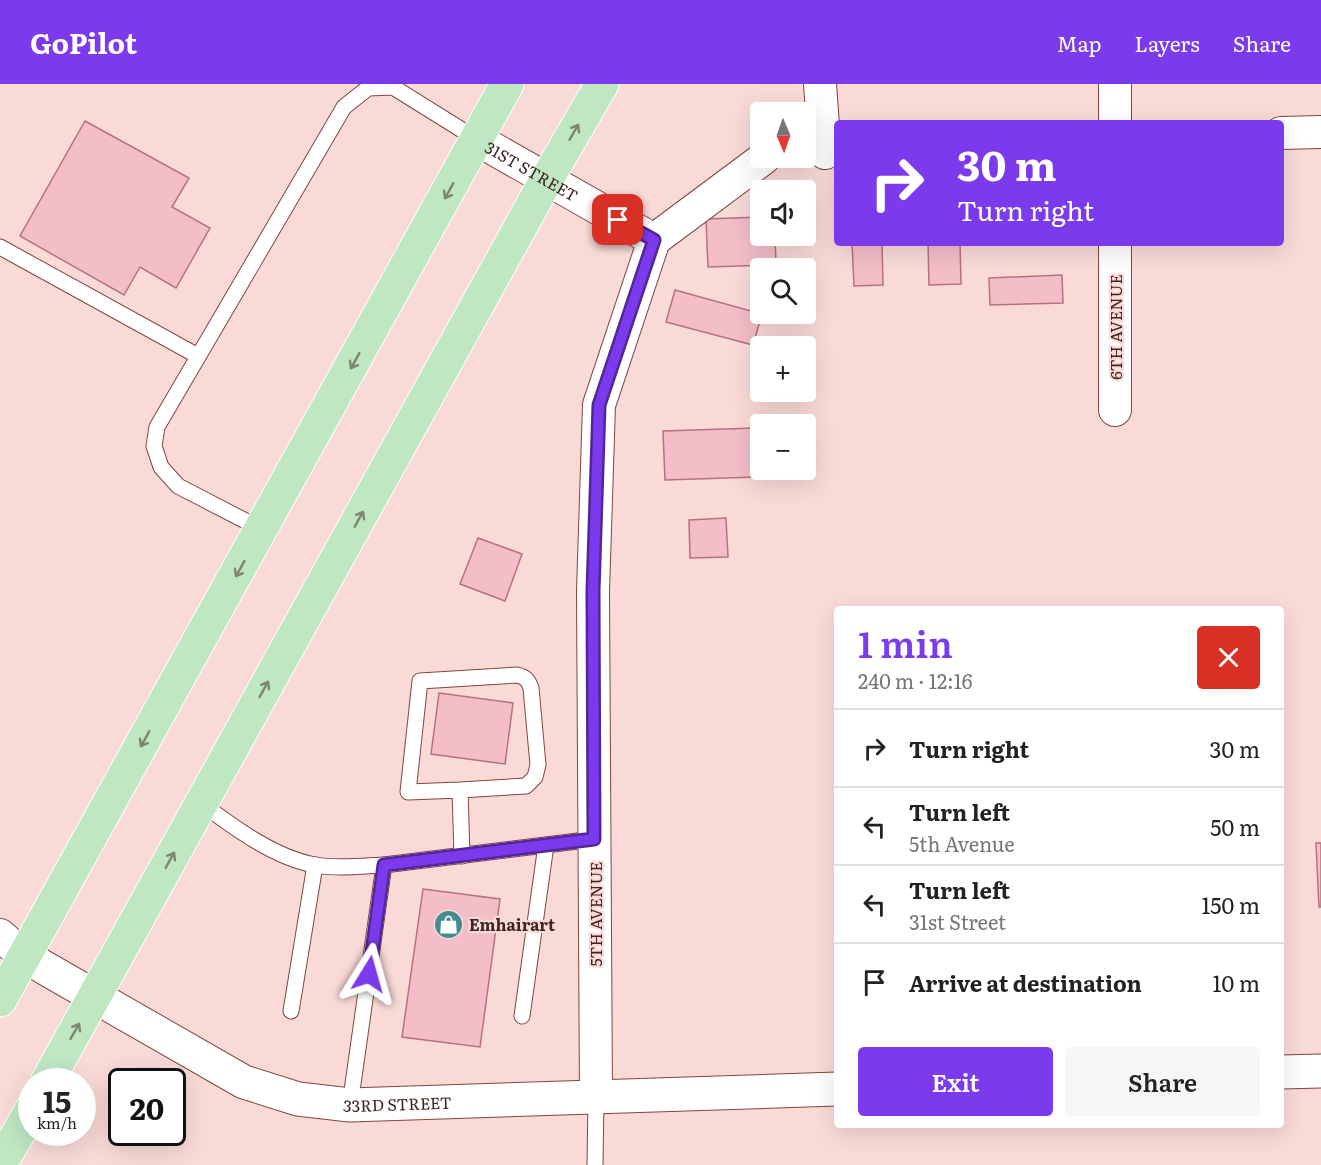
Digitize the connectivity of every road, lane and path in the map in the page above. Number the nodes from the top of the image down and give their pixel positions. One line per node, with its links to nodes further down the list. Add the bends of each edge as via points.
1 (507, 84): 8 (main road)
2 (602, 84): 11 (main road, one-way to 2)
3 (820, 84): 9 (street)
4 (1115, 84): 5 (street)
5 (1115, 120)
6 (1321, 132): 7 (street)
7 (1284, 133)
8 (478, 140): 11 (street, 31ST STREET); 15 (lane, via 393,87 368,88 344,107); 17 (main road, one-way to 17)
9 (822, 153)
10 (751, 168): 12 (street)
11 (547, 179): 12 (street, 31ST STREET); 19 (main road, one-way to 11)
12 (654, 240): 20 (street, 5TH AVENUE, via 599,405 593,591)
13 (1115, 246): 16 (street, 6TH AVENUE)
14 (0, 247): 15 (lane)
15 (198, 356): 17 (lane, via 157,427 154,446 161,466 178,486)
16 (1115, 410)
17 (261, 529): 25 (main road, one-way to 25)
18 (460, 789): 18 (lane, via 526,786 535,777 538,765 531,688 524,676 420,681 408,792); 22 (lane)
19 (201, 803): 23 (lane, via 243,834); 26 (main road, one-way to 19)
20 (594, 839): 21 (lane); 34 (street, 5TH AVENUE)
21 (546, 845): 22 (lane); 29 (lane)
22 (462, 856): 24 (lane)
23 (315, 865): 24 (lane); 28 (lane)
24 (384, 865): 35 (lane)
25 (12, 946): 26 (street, 33RD STREET); 27 (main road)
26 (95, 996): 30 (main road, one-way to 26); 35 (street, 33RD STREET, via 244,1082 298,1099)
27 (0, 999)
28 (291, 1011)
29 (522, 1016)
30 (55, 1068)
31 (1321, 1071): 32 (street)
32 (1284, 1072)
33 (834, 1089): 34 (street, 33RD STREET)
34 (596, 1098): 35 (street, 33RD STREET); 38 (lane, 5TH AVENUE)
35 (350, 1105)
36 (18, 1132): 37 (main road)
37 (0, 1164)
38 (595, 1165)

